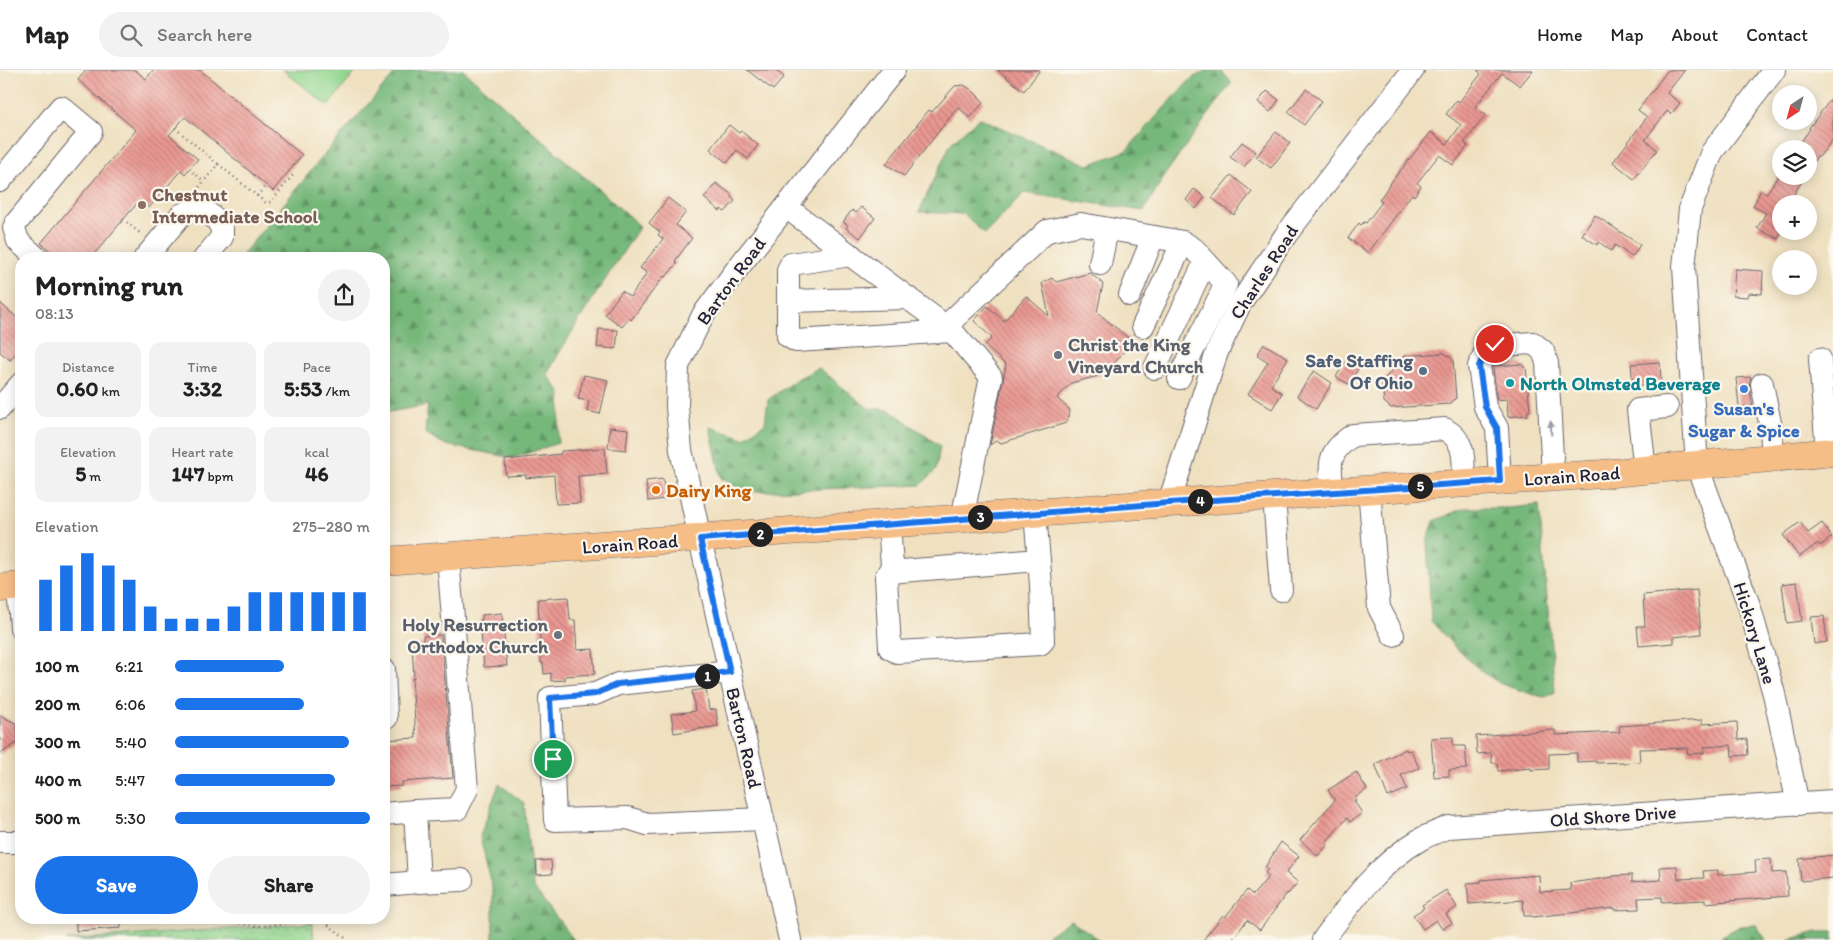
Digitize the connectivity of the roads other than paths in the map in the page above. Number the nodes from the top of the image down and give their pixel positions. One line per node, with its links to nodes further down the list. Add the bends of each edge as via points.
1 (894, 70): 5 (street, Barton Road)
2 (1413, 70): 18 (street, Charles Road, via 1285,236)
3 (1774, 70): 35 (street, Hickory Lane, via 1712,152 1690,208 1684,267)
4 (0, 181): 6 (street, via 61,107 91,132 16,223)
5 (786, 207): 13 (street); 47 (street, Barton Road, via 703,315 678,366 681,450)
6 (7, 223): 11 (street, via 18,241)
7 (1107, 229): 8 (street); 15 (street); 22 (street, via 1081,224 1047,231)
8 (1153, 237): 9 (street); 17 (street)
9 (1184, 242): 14 (street); 21 (street)
10 (144, 248): 12 (street, via 181,215 193,210 205,211 217,220 222,229 222,237)
11 (30, 252)
12 (210, 252)
13 (851, 255): 19 (street); 20 (street, via 791,264 788,270)
14 (1205, 262): 16 (street); 26 (street)
15 (1100, 264)
16 (1226, 284): 18 (street); 23 (street)
17 (1130, 295)
18 (1245, 295): 24 (street, Charles Road)
19 (908, 298): 20 (street); 22 (street)
20 (788, 301): 22 (street, via 788,336 796,341)
21 (1143, 326)
22 (949, 328): 45 (street, via 991,377)
23 (1195, 345): 24 (street); 27 (street)
24 (1216, 355): 43 (street, Charles Road)
25 (1820, 359): 30 (street)
26 (1155, 368)
27 (1179, 378)
28 (1762, 384): 34 (street, via 1771,428)
29 (15, 391): 31 (street)
30 (1828, 400): 33 (street)
31 (0, 408)
32 (1667, 408): 36 (street, via 1638,410)
33 (1830, 453): 34 (main road, Lorain Road)
34 (1773, 459): 35 (main road, Lorain Road)
35 (1697, 466): 36 (main road, Lorain Road); 56 (street, Hickory Lane, via 1749,605 1774,694)
36 (1645, 470): 37 (main road, Lorain Road)
37 (1553, 477): 38 (main road, Lorain Road); 38 (street, one-way to 38, via 1548,363 1543,351 1533,342 1495,344 1488,346 1479,366 1485,407 1497,428)
38 (1500, 481): 39 (main road, Lorain Road)
39 (1464, 483): 40 (main road, Lorain Road); 41 (street, via 1462,447 1455,434 1445,428 1353,435 1344,441 1330,460)
40 (1369, 489): 41 (main road, Lorain Road); 53 (street, via 1379,608)
41 (1333, 492): 42 (main road, Lorain Road)
42 (1274, 496): 43 (main road, Lorain Road); 52 (street)
43 (1169, 503): 44 (main road, Lorain Road)
44 (1035, 513): 45 (main road, Lorain Road); 49 (street)
45 (962, 519): 46 (main road, Lorain Road)
46 (889, 524): 47 (main road, Lorain Road); 51 (street, via 892,566)
47 (700, 539): 48 (main road, Lorain Road); 54 (street, Barton Road)
48 (448, 556): 50 (main road, Lorain Road); 57 (street, via 467,789 457,809)
49 (1039, 560): 51 (street); 51 (street, via 1043,641 1040,644 897,652 890,648 886,577)
50 (390, 561)
51 (889, 572)
52 (1281, 590)
53 (1393, 635)
54 (730, 672): 59 (street, Barton Road); 59 (street, via 618,684 595,694 550,698 555,820 628,818 646,824)
55 (1833, 802): 56 (street, Old Shore Drive)
56 (1798, 804): 66 (street, Old Shore Drive, via 1449,827 1422,838 1399,853 1357,894)
57 (415, 811): 58 (street); 63 (street)
58 (390, 813)
59 (763, 819): 65 (street, Barton Road)
60 (0, 842): 61 (street)
61 (15, 842)
62 (462, 880): 63 (street)
63 (420, 882): 64 (street)
64 (390, 884)
65 (790, 940)
66 (1323, 940)

